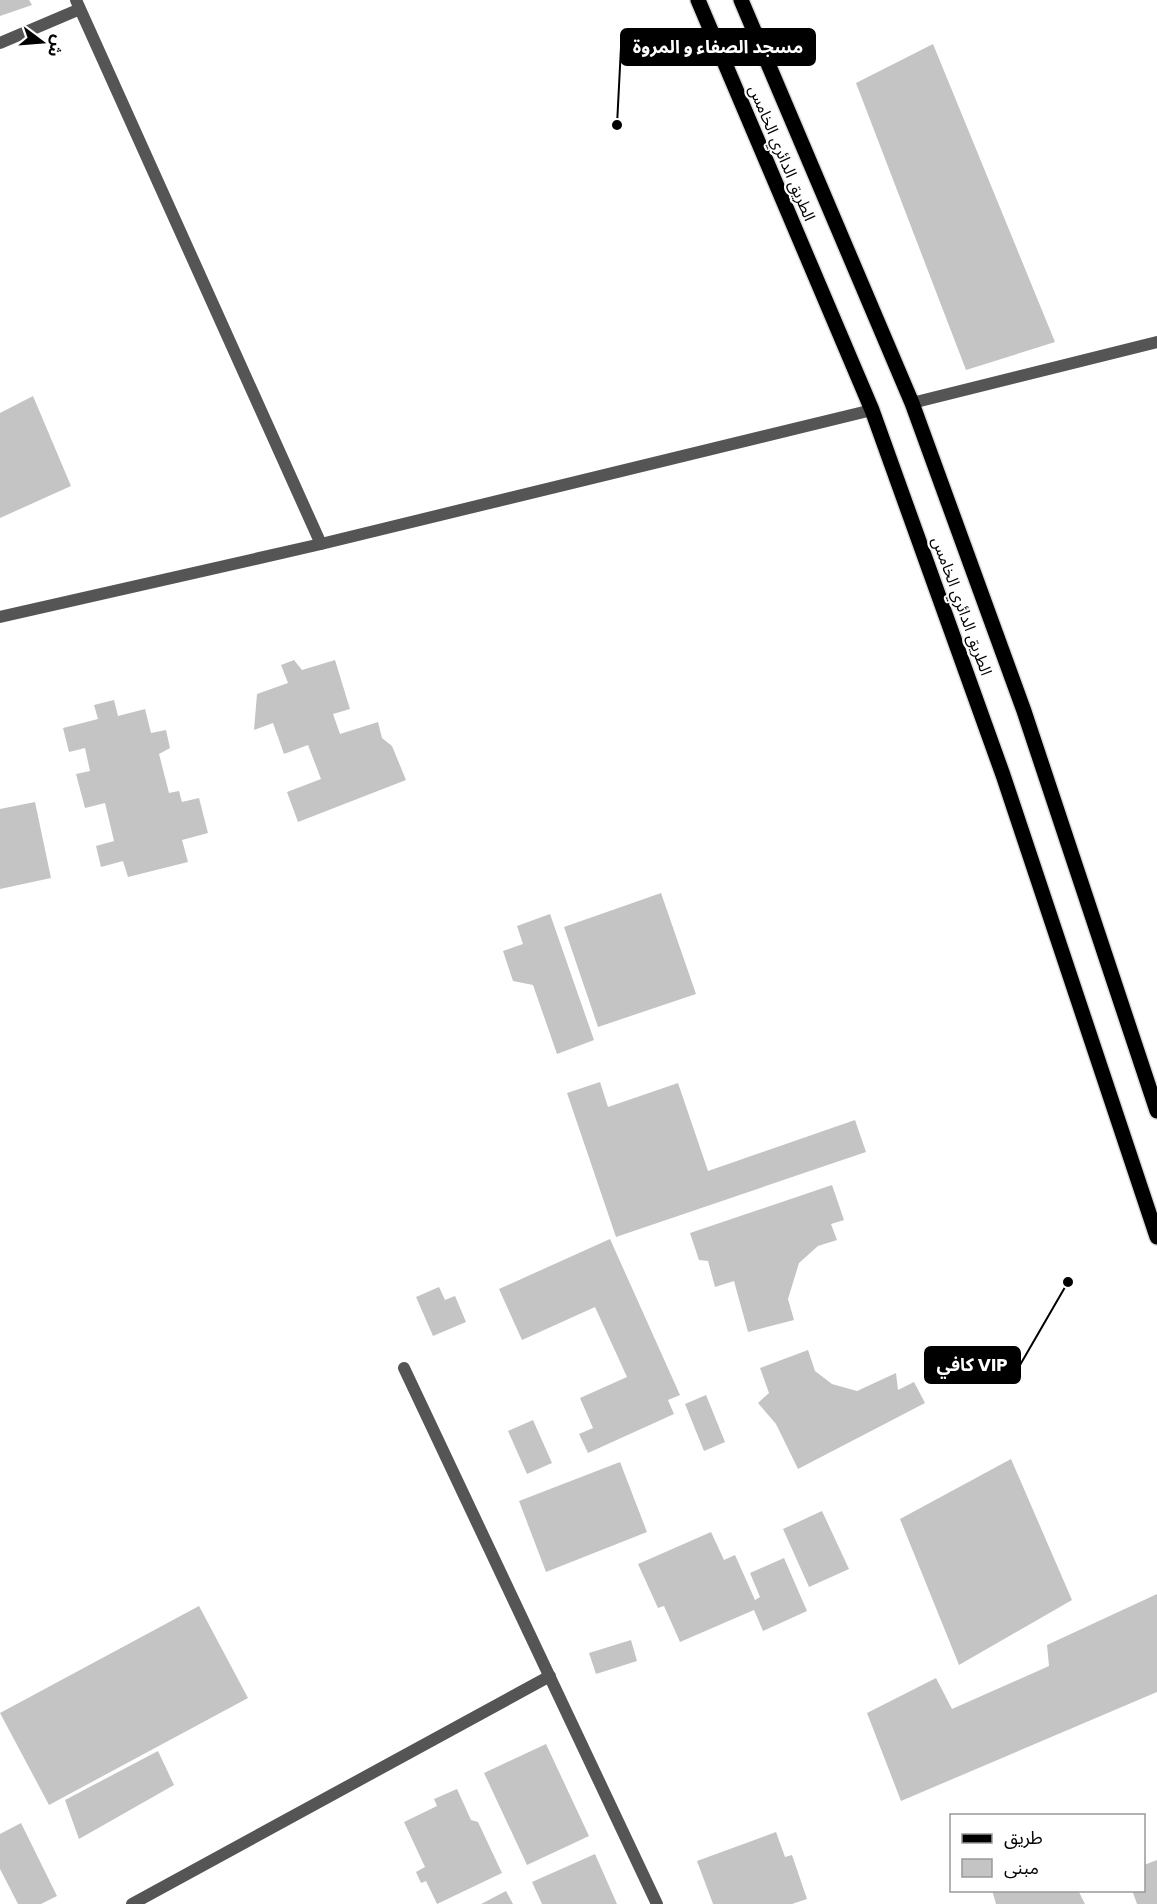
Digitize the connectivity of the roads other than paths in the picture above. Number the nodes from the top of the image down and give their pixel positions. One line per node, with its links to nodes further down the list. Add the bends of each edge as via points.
1 (698, 0): 7 (main road, الطريق الدائري الخامس)
2 (741, 0): 6 (main road, الطريق الدائري الخامس)
3 (78, 4): 4 (street); 8 (street)
4 (0, 44)
5 (1157, 342): 6 (street)
6 (912, 403): 10 (main road, الطريق الدائري الخامس, via 1024,711)
7 (872, 410): 8 (street); 11 (main road, الطريق الدائري الخامس, via 1007,785)
8 (321, 544): 9 (street)
9 (0, 617)
10 (1157, 1111)
11 (1157, 1237)
12 (404, 1368): 13 (street)
13 (550, 1676): 14 (street); 15 (street)
14 (132, 1904)
15 (657, 1904)

